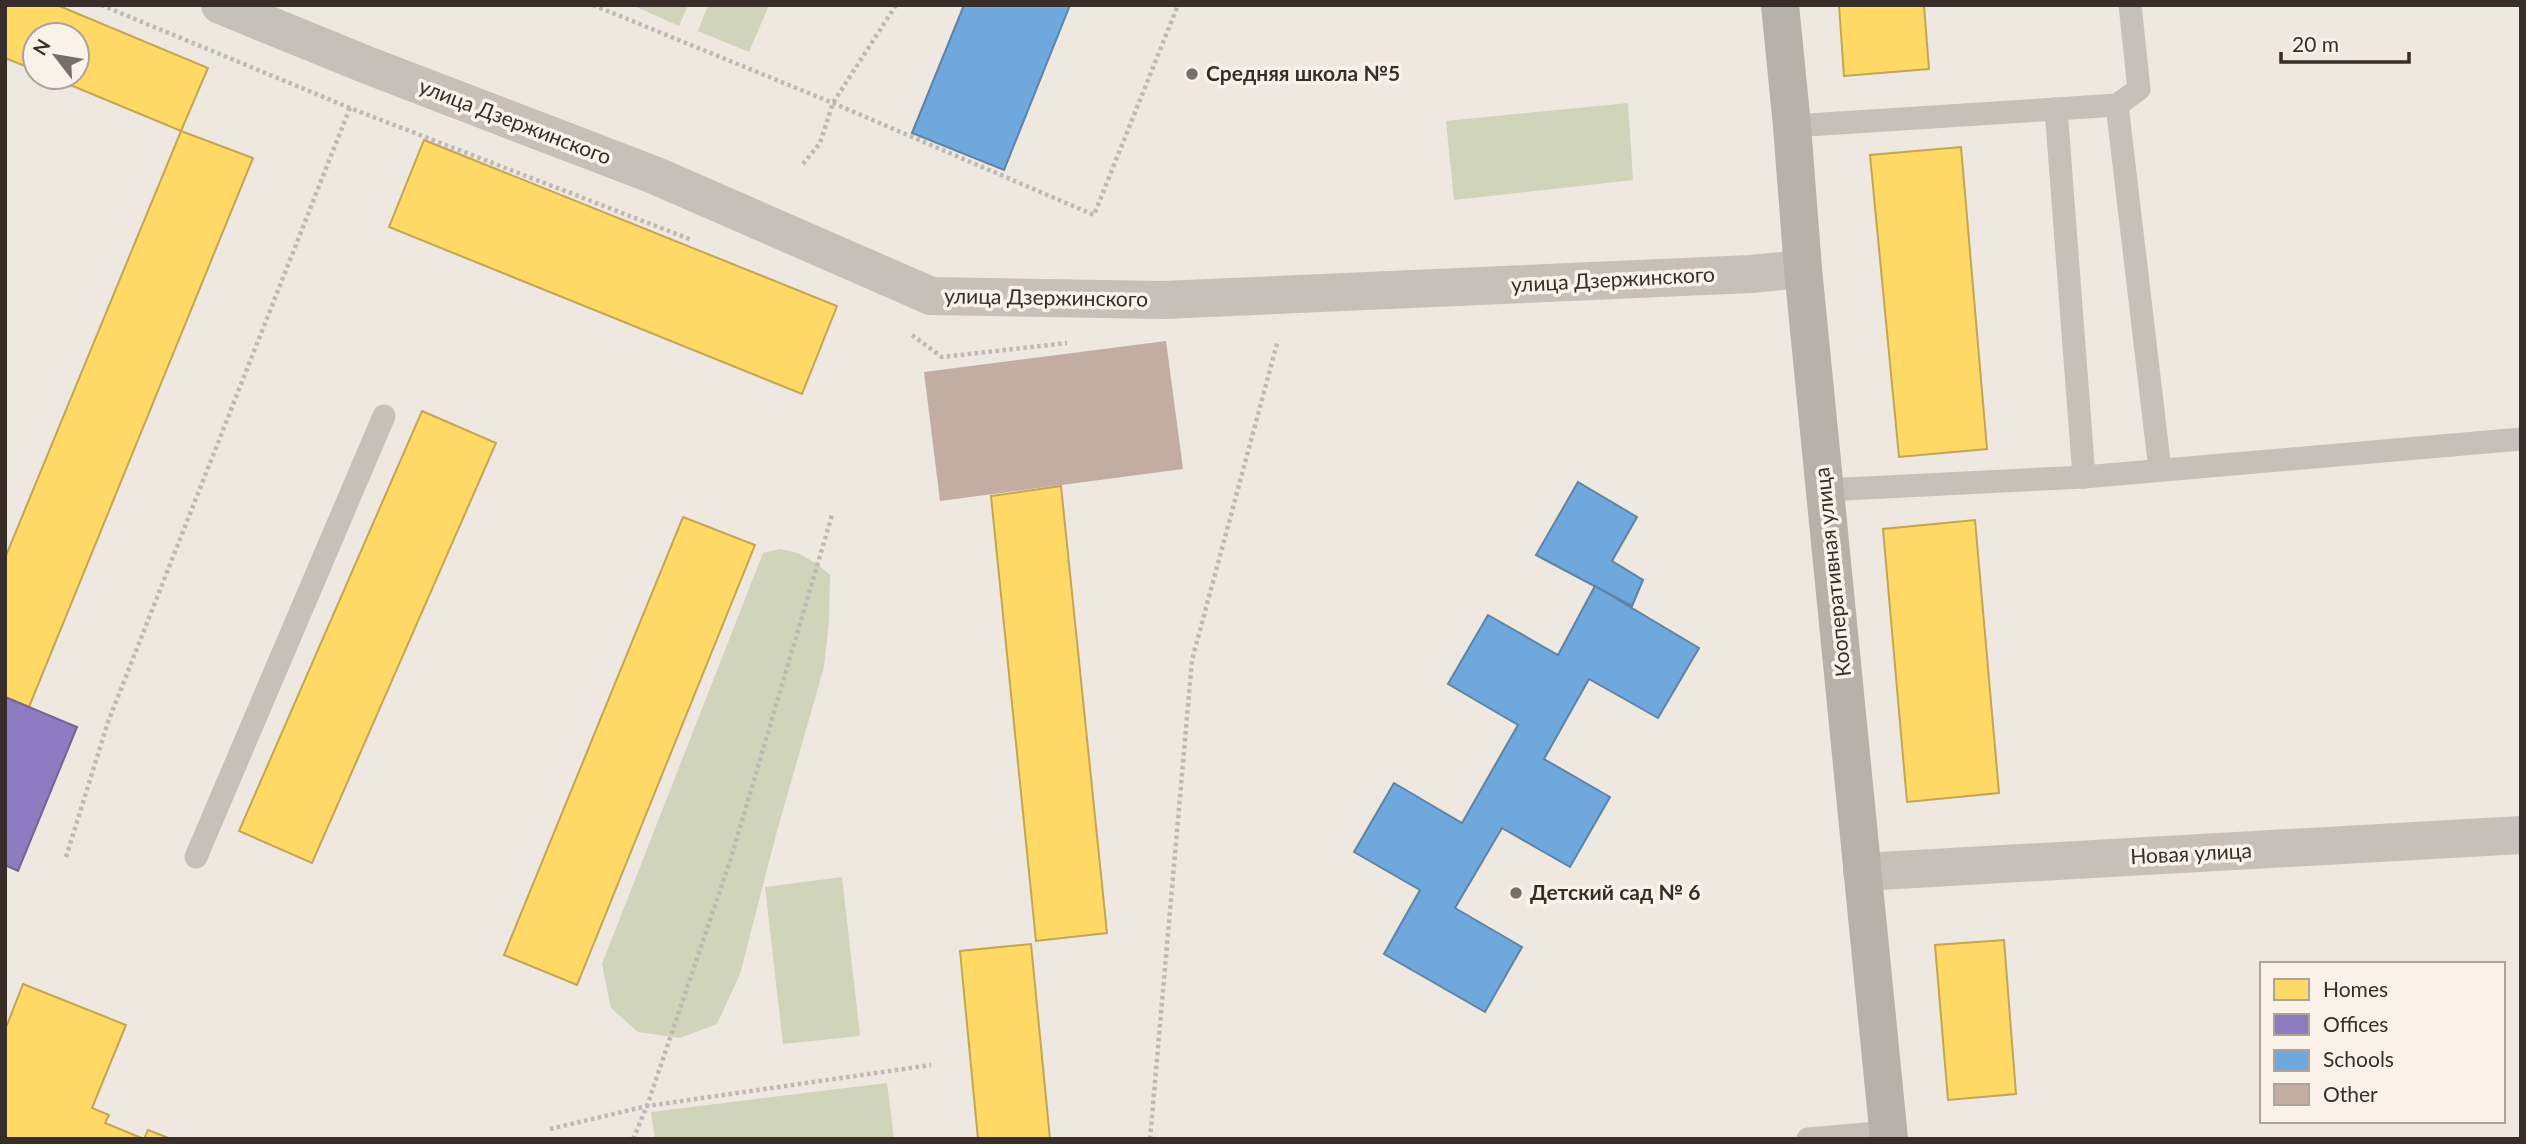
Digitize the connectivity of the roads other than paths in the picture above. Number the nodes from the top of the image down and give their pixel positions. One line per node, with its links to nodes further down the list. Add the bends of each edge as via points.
1 (220, 5): 7 (street, улица Дзержинского, via 654,175 931,296 1163,300)
2 (1780, 5): 6 (street, Кооперативная улица)
3 (2130, 5): 4 (lane, via 2139,89)
4 (2117, 105): 5 (lane); 10 (lane)
5 (2056, 109): 6 (lane); 11 (lane)
6 (1793, 126): 7 (street, Кооперативная улица)
7 (1803, 269): 12 (street, Кооперативная улица)
8 (384, 416): 14 (lane)
9 (2521, 439): 10 (lane)
10 (2161, 470): 11 (lane)
11 (2084, 477): 12 (lane)
12 (1825, 490): 15 (street, Кооперативная улица)
13 (2521, 835): 15 (street, Новая улица)
14 (196, 857)
15 (1862, 872): 16 (street, Кооперативная улица)
16 (1889, 1135): 17 (lane)
17 (1808, 1139)

